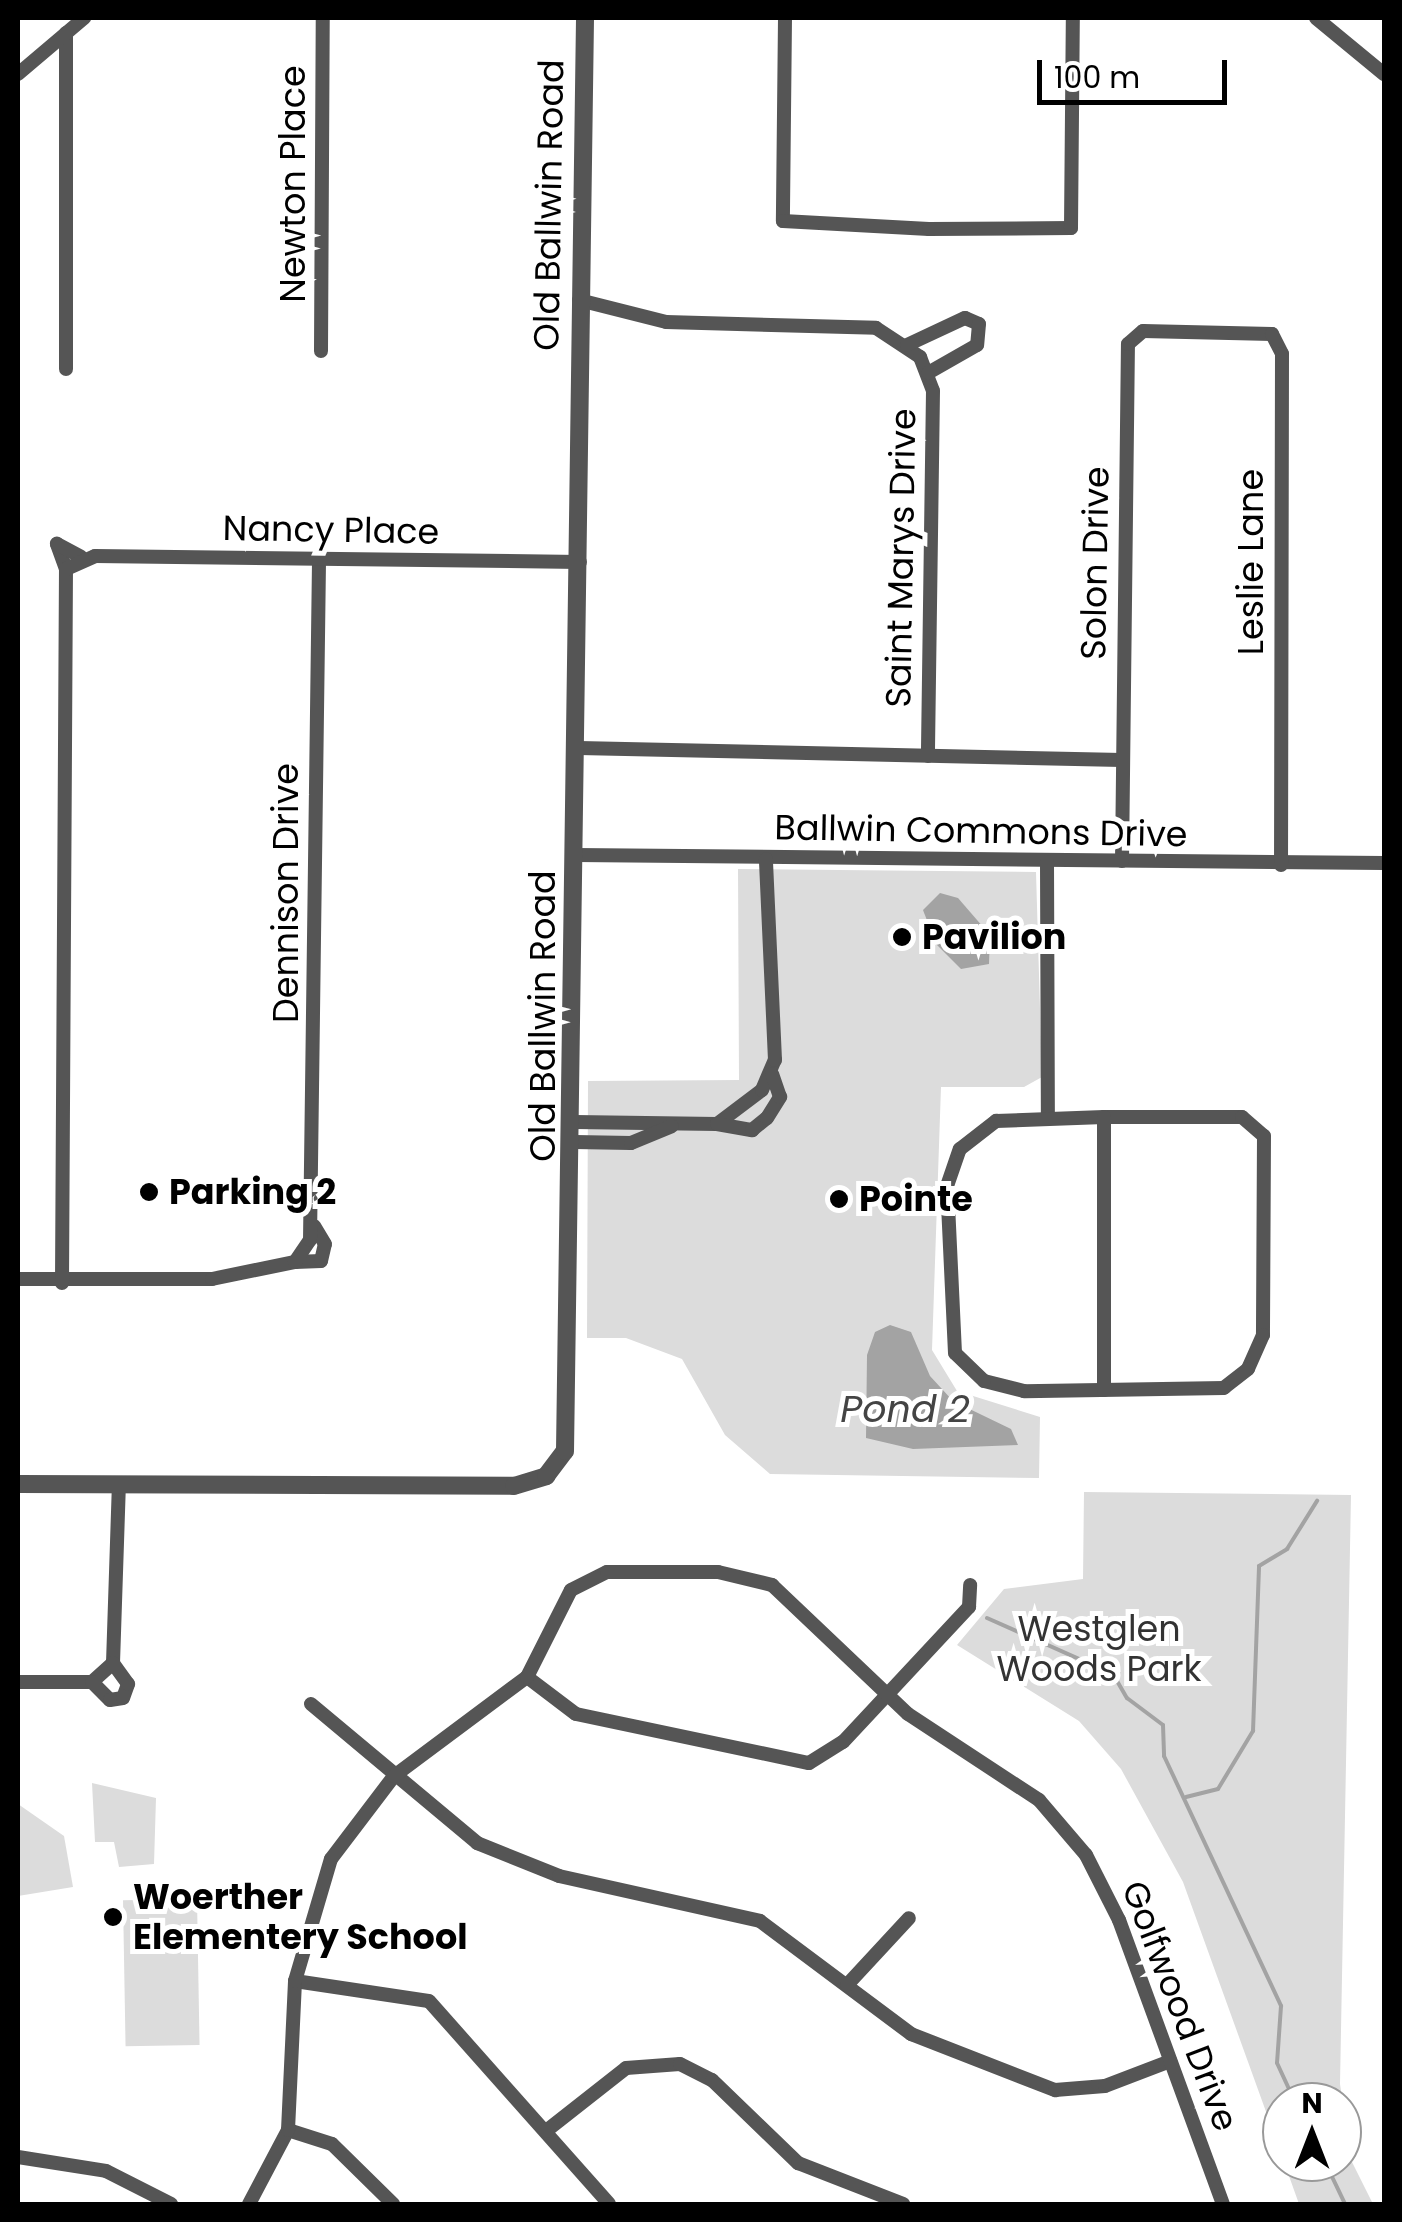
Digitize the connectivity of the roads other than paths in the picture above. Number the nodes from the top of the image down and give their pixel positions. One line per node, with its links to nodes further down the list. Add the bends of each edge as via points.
1 (84, 18): 7 (street)
2 (323, 18): 13 (street, Newton Place)
3 (585, 18): 10 (street, Old Ballwin Road)
4 (785, 18): 5 (street, via 783,221 928,229 1070,228)
5 (1073, 18)
6 (1316, 18): 9 (street)
7 (66, 33): 8 (street); 14 (street)
8 (18, 74)
9 (1384, 74)
10 (580, 300): 12 (street, via 666,322 876,328); 18 (street, Old Ballwin Road)
11 (1200, 333): 22 (street, Solon Drive, via 1143,331 1128,344); 28 (street, Leslie Lane, via 1272,334 1282,354)
12 (907, 345): 15 (street, Saint Marys Drive); 15 (street, Saint Marys Drive, via 964,318 978,324 977,345)
13 (321, 352)
14 (66, 369)
15 (928, 373): 21 (street, Saint Marys Drive)
16 (80, 558): 17 (street, Nancy Place); 19 (street); 19 (street, via 58,544)
17 (319, 561): 18 (street, Nancy Place); 37 (street, Dennison Drive, via 314,1226 295,1262 185,1282)
18 (580, 562): 20 (street, Old Ballwin Road)
19 (66, 569): 37 (street)
20 (578, 748): 21 (street); 23 (street, Old Ballwin Road)
21 (928, 756): 22 (street)
22 (1122, 760): 26 (street, Solon Drive)
23 (576, 855): 24 (street, Ballwin Commons Drive); 32 (street, Old Ballwin Road)
24 (766, 859): 25 (street, Ballwin Commons Drive); 29 (street)
25 (1047, 862): 26 (street, Ballwin Commons Drive); 30 (street)
26 (1122, 862): 28 (street, Ballwin Commons Drive)
27 (1384, 863): 28 (street, Ballwin Commons Drive)
28 (1280, 865)
29 (772, 1074): 34 (street); 34 (street, via 780,1097 768,1118 752,1130)
30 (1048, 1117): 31 (street); 38 (street, via 983,1127 951,1164 950,1339 964,1364 996,1386)
31 (1104, 1117): 38 (street); 38 (street, via 1242,1117 1259,1126 1264,1317 1256,1355 1224,1388)
32 (575, 1122): 33 (street); 35 (street, Old Ballwin Road)
33 (677, 1123): 34 (street); 35 (street, via 631,1143)
34 (717, 1124)
35 (575, 1142): 40 (street, Old Ballwin Road, via 572,1425 546,1476 514,1486)
36 (18, 1278): 37 (street, Dennison Drive)
37 (62, 1283)
38 (1104, 1390)
39 (18, 1484): 40 (street, Old Ballwin Road)
40 (119, 1484): 42 (street)
41 (970, 1585): 46 (street, via 969,1607)
42 (113, 1663): 45 (street); 45 (street, via 128,1684 123,1698 110,1700)
43 (528, 1677): 46 (street, via 576,1714 810,1763 832,1752); 46 (street, Golfwood Drive, via 571,1590 607,1572 754,1578 788,1597); 48 (street)
44 (18, 1682): 45 (street)
45 (92, 1682)
46 (885, 1694): 52 (street, Golfwood Drive, via 1005,1773 1078,1844 1119,1920)
47 (311, 1704): 48 (street)
48 (394, 1776): 50 (street, via 331,1859); 51 (street, via 446,1822 503,1856 740,1913 801,1944)
49 (909, 1918): 51 (street)
50 (295, 1981): 53 (street); 54 (street, via 429,2001)
51 (848, 1985): 52 (street, via 911,2034 1055,2090 1106,2086)
52 (1170, 2061): 61 (street, Golfwood Drive)
53 (288, 2130): 57 (street); 58 (street, via 332,2144)
54 (546, 2131): 59 (street); 60 (street, via 626,2068 680,2064 712,2080 798,2162)
55 (19, 2159): 56 (street, via 106,2170)
56 (171, 2204)
57 (250, 2204)
58 (393, 2204)
59 (609, 2204)
60 (903, 2204)
61 (1223, 2204)

